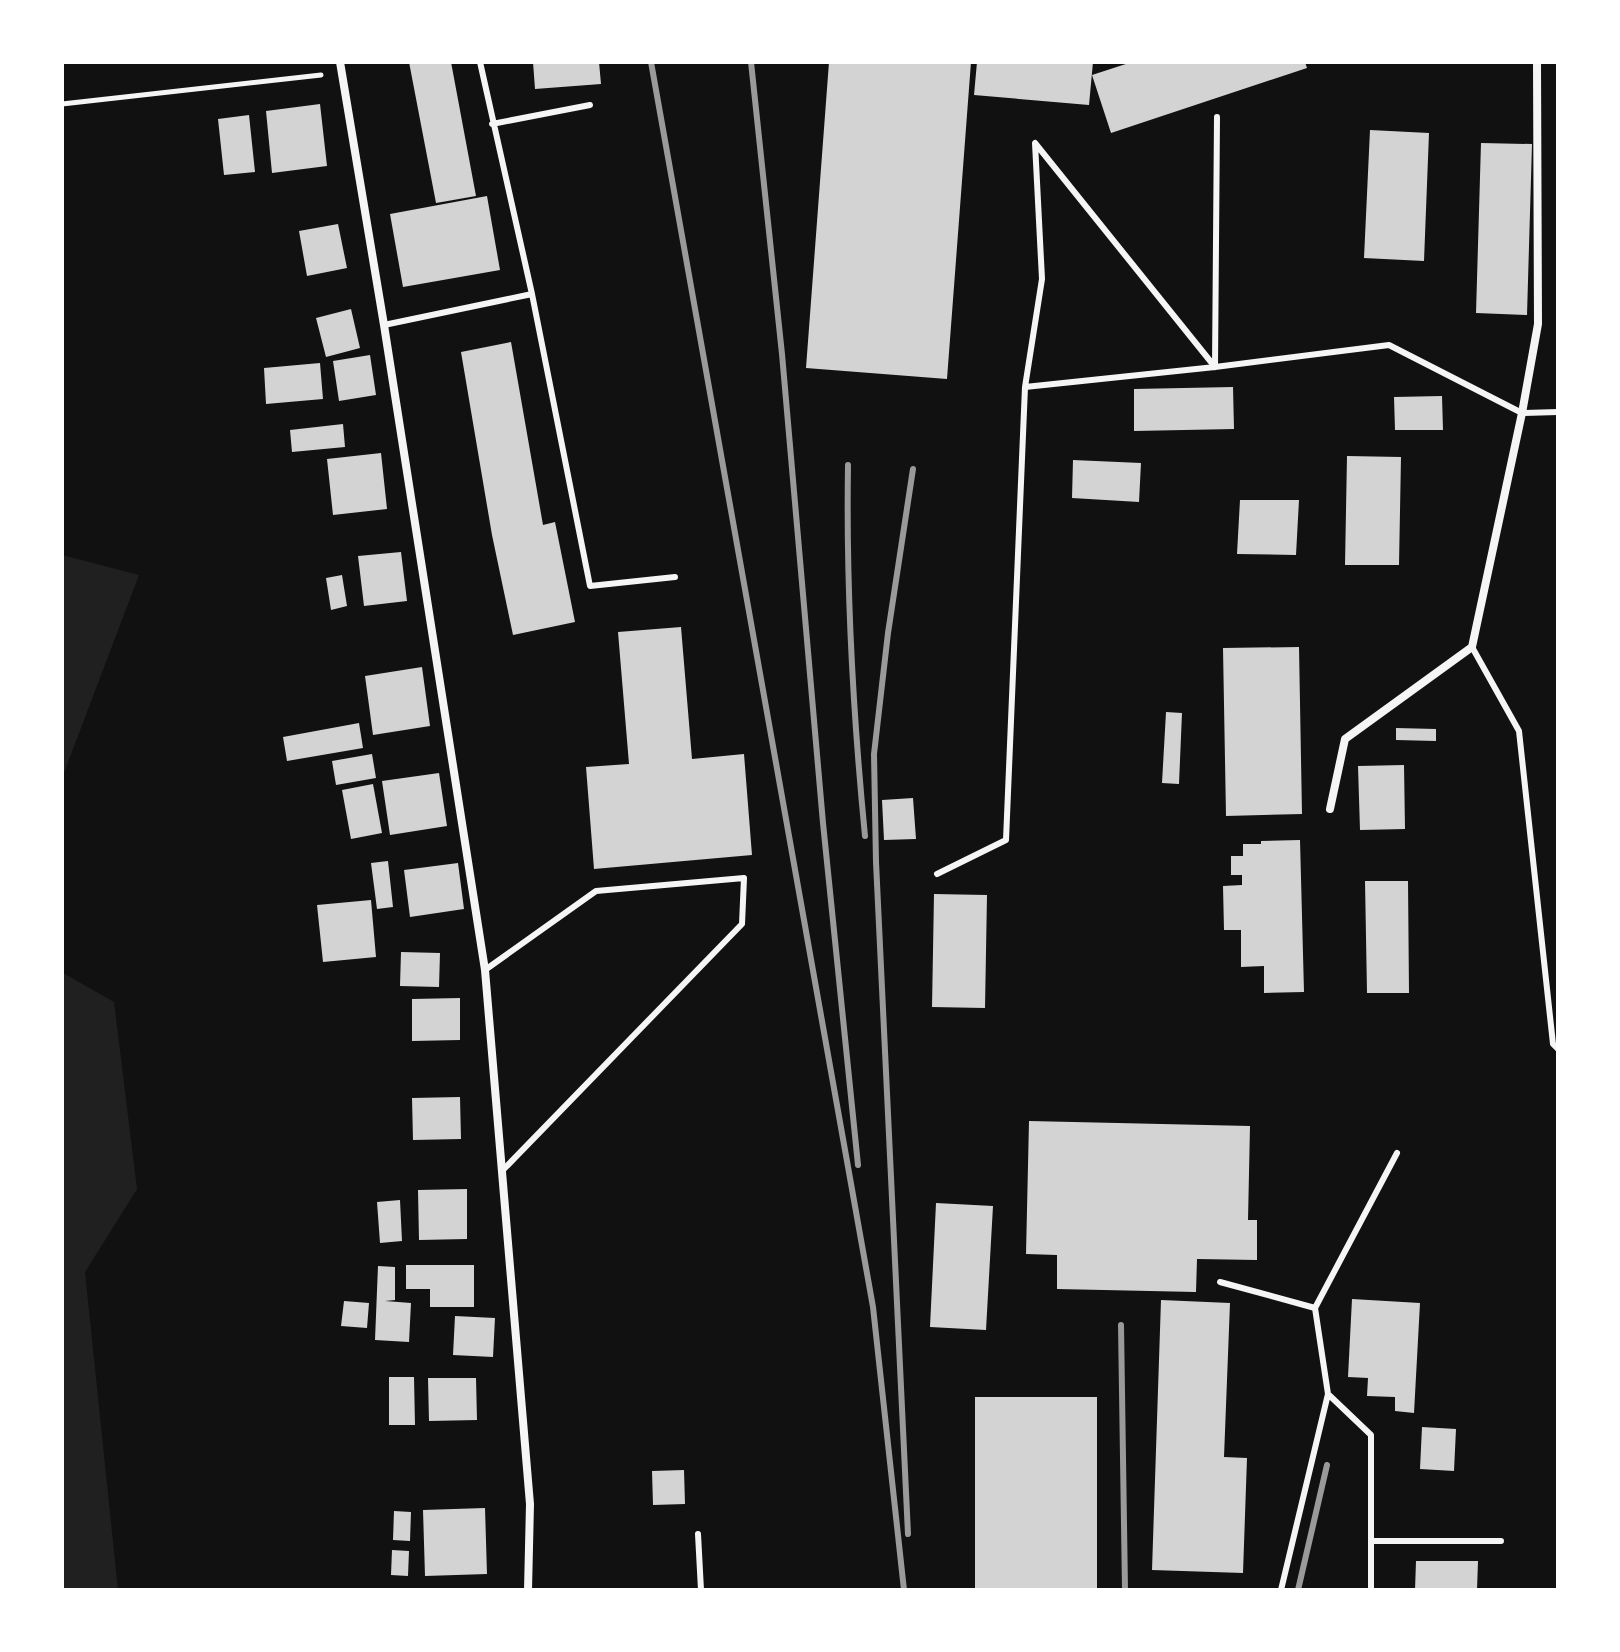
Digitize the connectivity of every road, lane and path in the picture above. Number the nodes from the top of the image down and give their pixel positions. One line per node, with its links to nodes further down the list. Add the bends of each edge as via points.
1 (340, 62): 4 (street)
2 (480, 62): 8 (lane)
3 (1537, 62): 14 (street, via 1538,324)
4 (342, 73): 5 (path); 10 (street)
5 (62, 104)
6 (590, 105): 8 (lane)
7 (1217, 117): 11 (lane)
8 (492, 124): 9 (lane)
9 (532, 294): 10 (lane); 15 (lane, via 590,586)
10 (384, 325): 19 (street)
11 (1215, 367): 12 (lane); 12 (lane, via 1035,143 1042,279); 14 (lane, via 1389,345)
12 (1025, 387): 18 (lane, via 1006,840)
13 (1558, 412): 14 (lane)
14 (1522, 413): 16 (street)
15 (675, 577)
16 (1472, 647): 17 (street, via 1345,739); 20 (lane, via 1519,731 1553,1044)
17 (1330, 809)
18 (937, 874)
19 (485, 970): 22 (street); 22 (lane, via 596,891 744,878 742,924)
20 (1558, 1049)
21 (1397, 1153): 24 (lane)
22 (503, 1170): 29 (street, via 530,1504)
23 (1220, 1282): 24 (lane)
24 (1315, 1308): 25 (lane)
25 (1328, 1394): 27 (lane, via 1371,1435); 31 (lane)
26 (698, 1534): 30 (lane)
27 (1371, 1541): 28 (lane); 32 (lane)
28 (1501, 1541)
29 (528, 1590)
30 (701, 1590)
31 (1281, 1590)
32 (1371, 1590)

